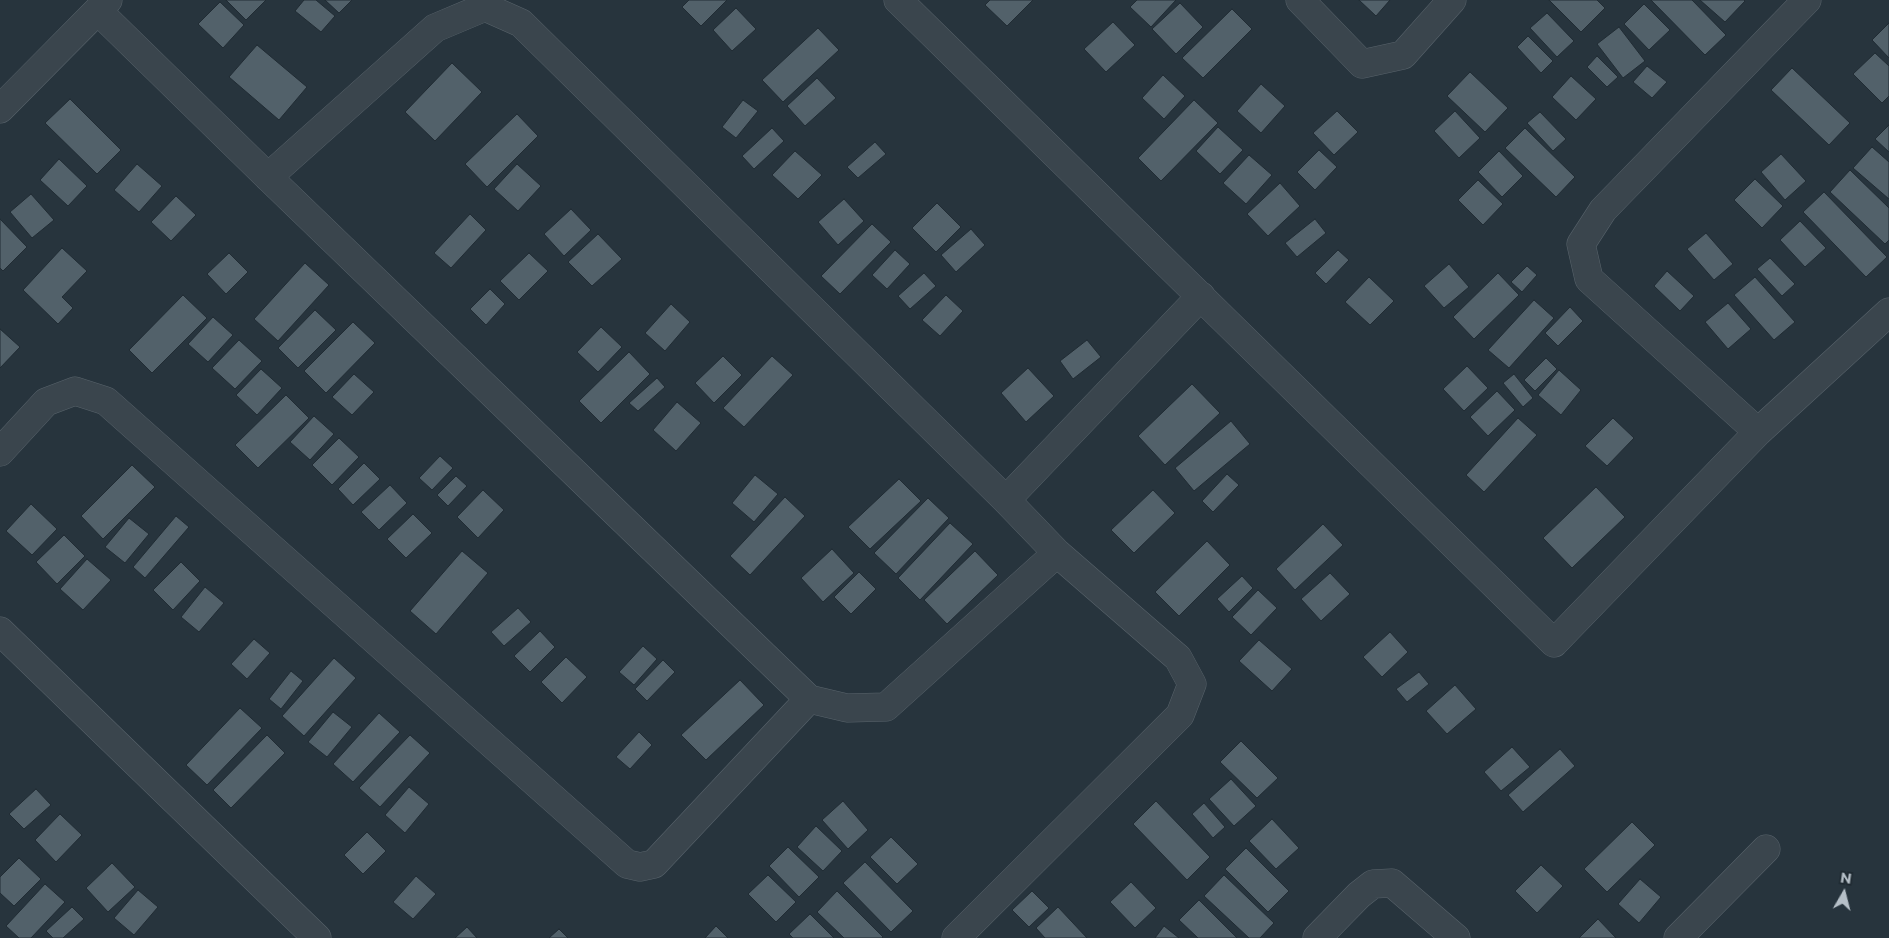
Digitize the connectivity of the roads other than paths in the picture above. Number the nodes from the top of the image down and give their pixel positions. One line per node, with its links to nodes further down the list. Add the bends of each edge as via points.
1 (898, 0): 8 (street)
2 (1300, 0): 3 (street, via 1362,64 1403,55)
3 (1452, 0)
4 (1807, 0): 10 (street, via 1603,210 1581,244 1589,279)
5 (103, 5): 6 (street); 7 (street)
6 (0, 109)
7 (268, 177): 12 (street, via 436,28 485,7 521,23); 15 (street)
8 (1201, 296): 10 (street, via 1554,643); 12 (street)
9 (1889, 312): 10 (street)
10 (1758, 432)
11 (0, 452): 15 (street, via 46,402 74,391 106,401 627,864 640,867 654,864)
12 (1006, 500): 13 (street)
13 (1057, 553): 15 (street, via 886,707 847,708); 18 (street, via 1178,658 1192,684 1180,715)
14 (0, 631): 17 (street)
15 (809, 698)
16 (1766, 849): 21 (street)
17 (318, 938)
18 (956, 938)
19 (1318, 938): 20 (street, via 1373,884 1392,883)
20 (1456, 938)
21 (1678, 938)

